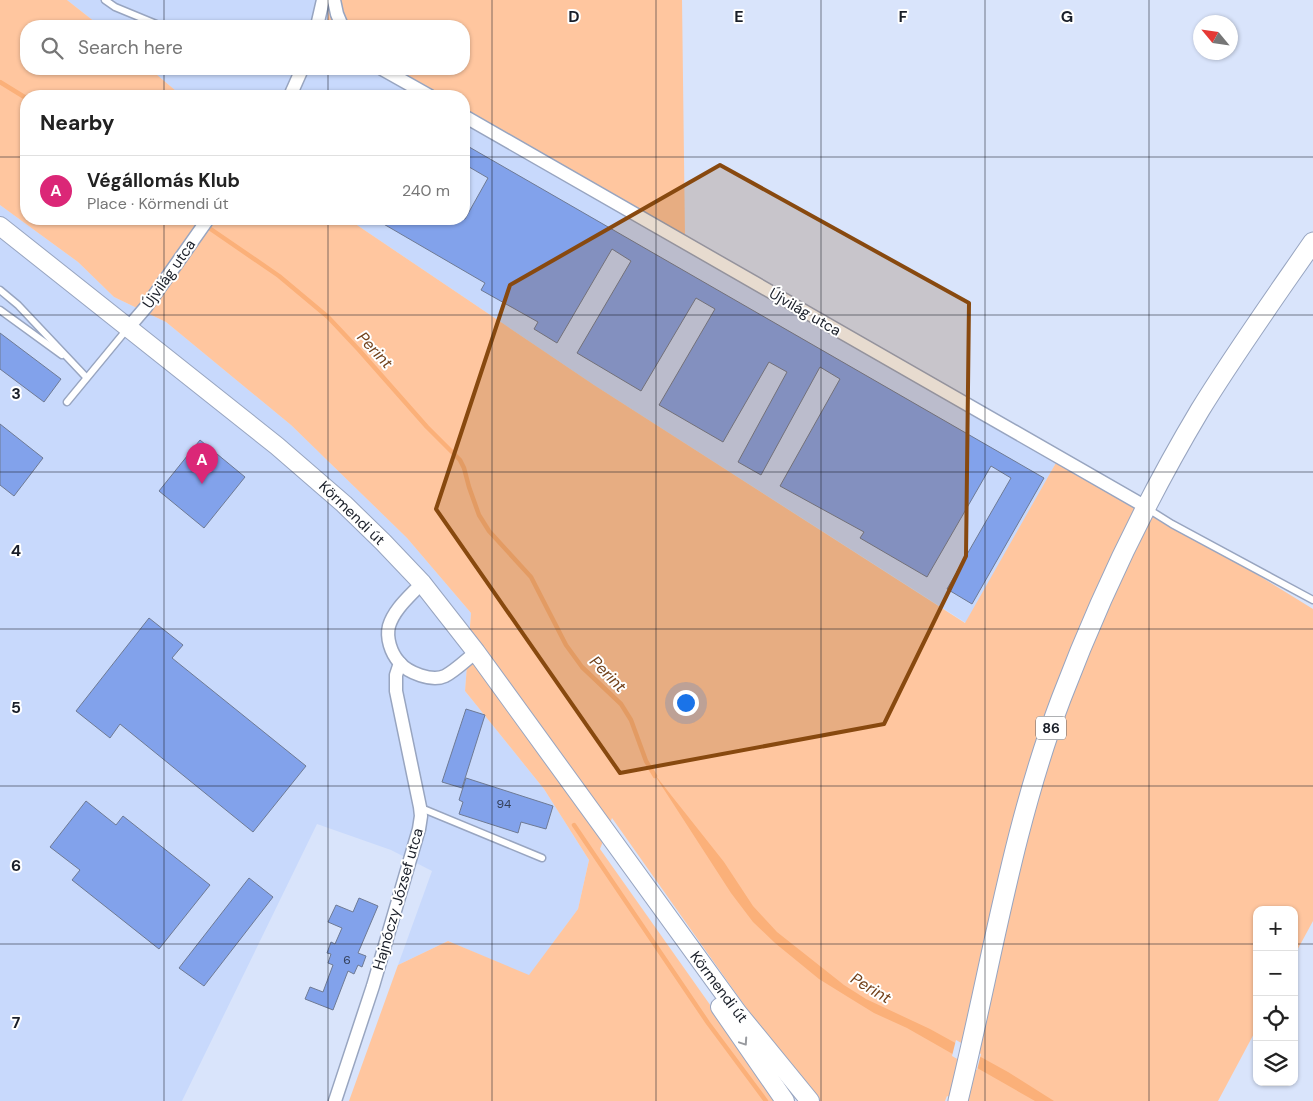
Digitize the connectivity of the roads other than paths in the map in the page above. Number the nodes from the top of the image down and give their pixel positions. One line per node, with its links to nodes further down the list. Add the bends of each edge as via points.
1 (105, 0): 4 (lane)
2 (323, 0): 5 (street)
3 (334, 0): 6 (street)
4 (146, 20)
5 (318, 20)
6 (340, 20)
7 (299, 75): 9 (street)
8 (393, 75): 10 (street)
9 (293, 90)
10 (419, 90)
11 (470, 119): 21 (street, Újvilág utca)
12 (204, 225): 17 (street, Újvilág utca)
13 (0, 226): 17 (street, Körmendi út)
14 (1313, 242): 21 (main road, 86, via 1211,393)
15 (0, 290): 18 (lane)
16 (0, 310): 18 (lane)
17 (128, 328): 19 (lane); 22 (street, Körmendi út, via 310,473)
18 (75, 365): 19 (lane)
19 (86, 377): 20 (lane)
20 (67, 402)
21 (1146, 508): 23 (lane); 32 (main road, 86, via 1090,626 1055,717 1026,811)
22 (422, 583): 24 (street, Körmendi út); 25 (street, via 400,606 389,626 391,649)
23 (1313, 600)
24 (476, 652): 25 (street, via 444,676 431,678); 28 (street, Körmendi út)
25 (400, 663): 26 (street, Hajnóczy József utca, via 396,691)
26 (420, 807): 27 (lane); 29 (street, Hajnóczy József utca, via 412,857 374,986)
27 (542, 858)
28 (632, 869): 30 (street, Körmendi út, one-way to 30); 31 (street, Körmendi út, via 738,1014)
29 (335, 1101)
30 (785, 1101)
31 (810, 1101)
32 (958, 1101)

